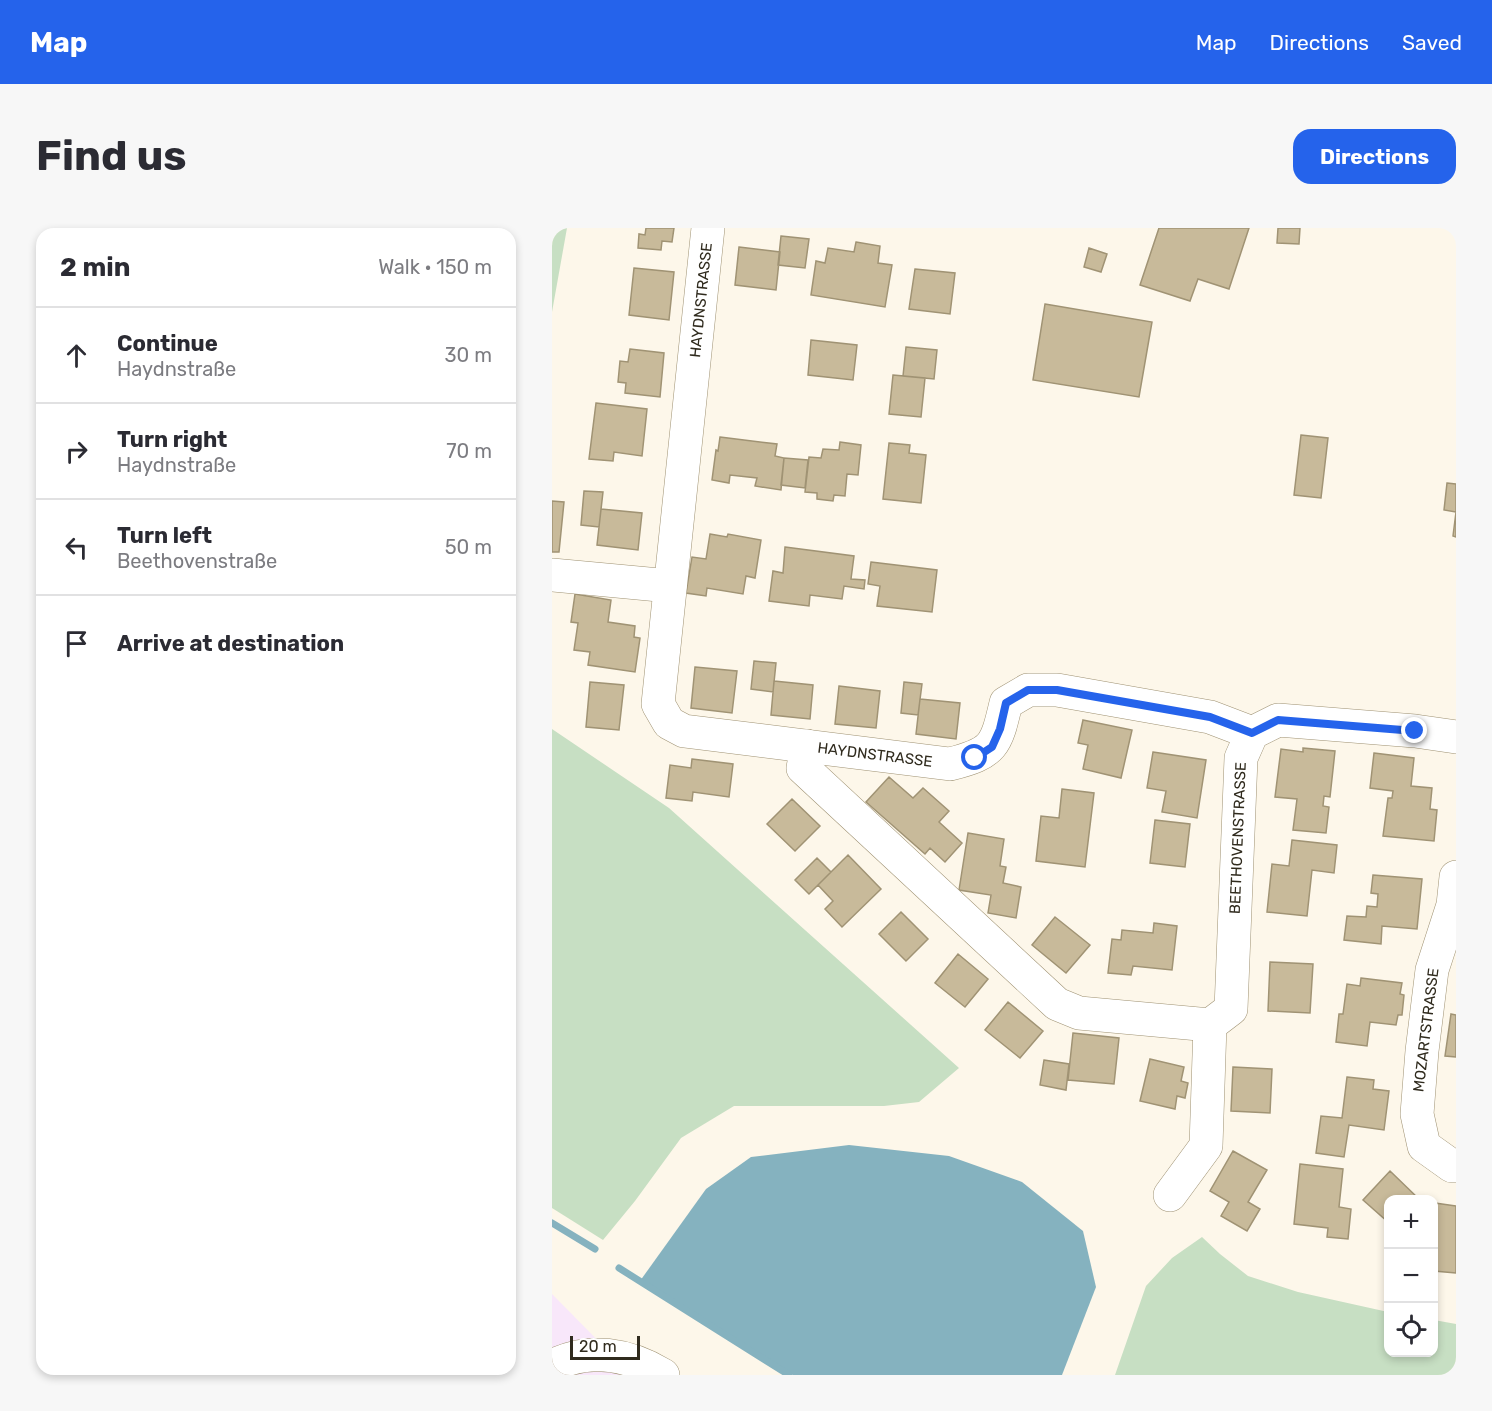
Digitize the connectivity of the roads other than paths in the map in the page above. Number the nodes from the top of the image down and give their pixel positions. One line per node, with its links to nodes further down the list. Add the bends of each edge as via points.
1 (708, 228): 3 (street, HAYDNSTRASSE)
2 (552, 575): 3 (street)
3 (670, 586): 6 (street, HAYDNSTRASSE, via 657,704 669,723 684,731)
4 (1252, 733): 5 (street, via 1278,720); 6 (street, HAYDNSTRASSE, via 1210,717 1057,690 1028,690 1006,703 992,747 975,758 951,764); 8 (street, BEETHOVENSTRASSE, via 1241,758)
5 (1456, 737)
6 (807, 746): 8 (street, via 803,768 1057,1004 1078,1013)
7 (1456, 877): 9 (street, MOZARTSTRASSE, via 1452,905 1432,970 1417,1114 1424,1146)
8 (1221, 1017): 10 (street, BEETHOVENSTRASSE, via 1206,1146)
9 (1456, 1166)
10 (1170, 1195)
11 (552, 1366): 12 (street, via 568,1358 597,1354 619,1356)
12 (663, 1375)

